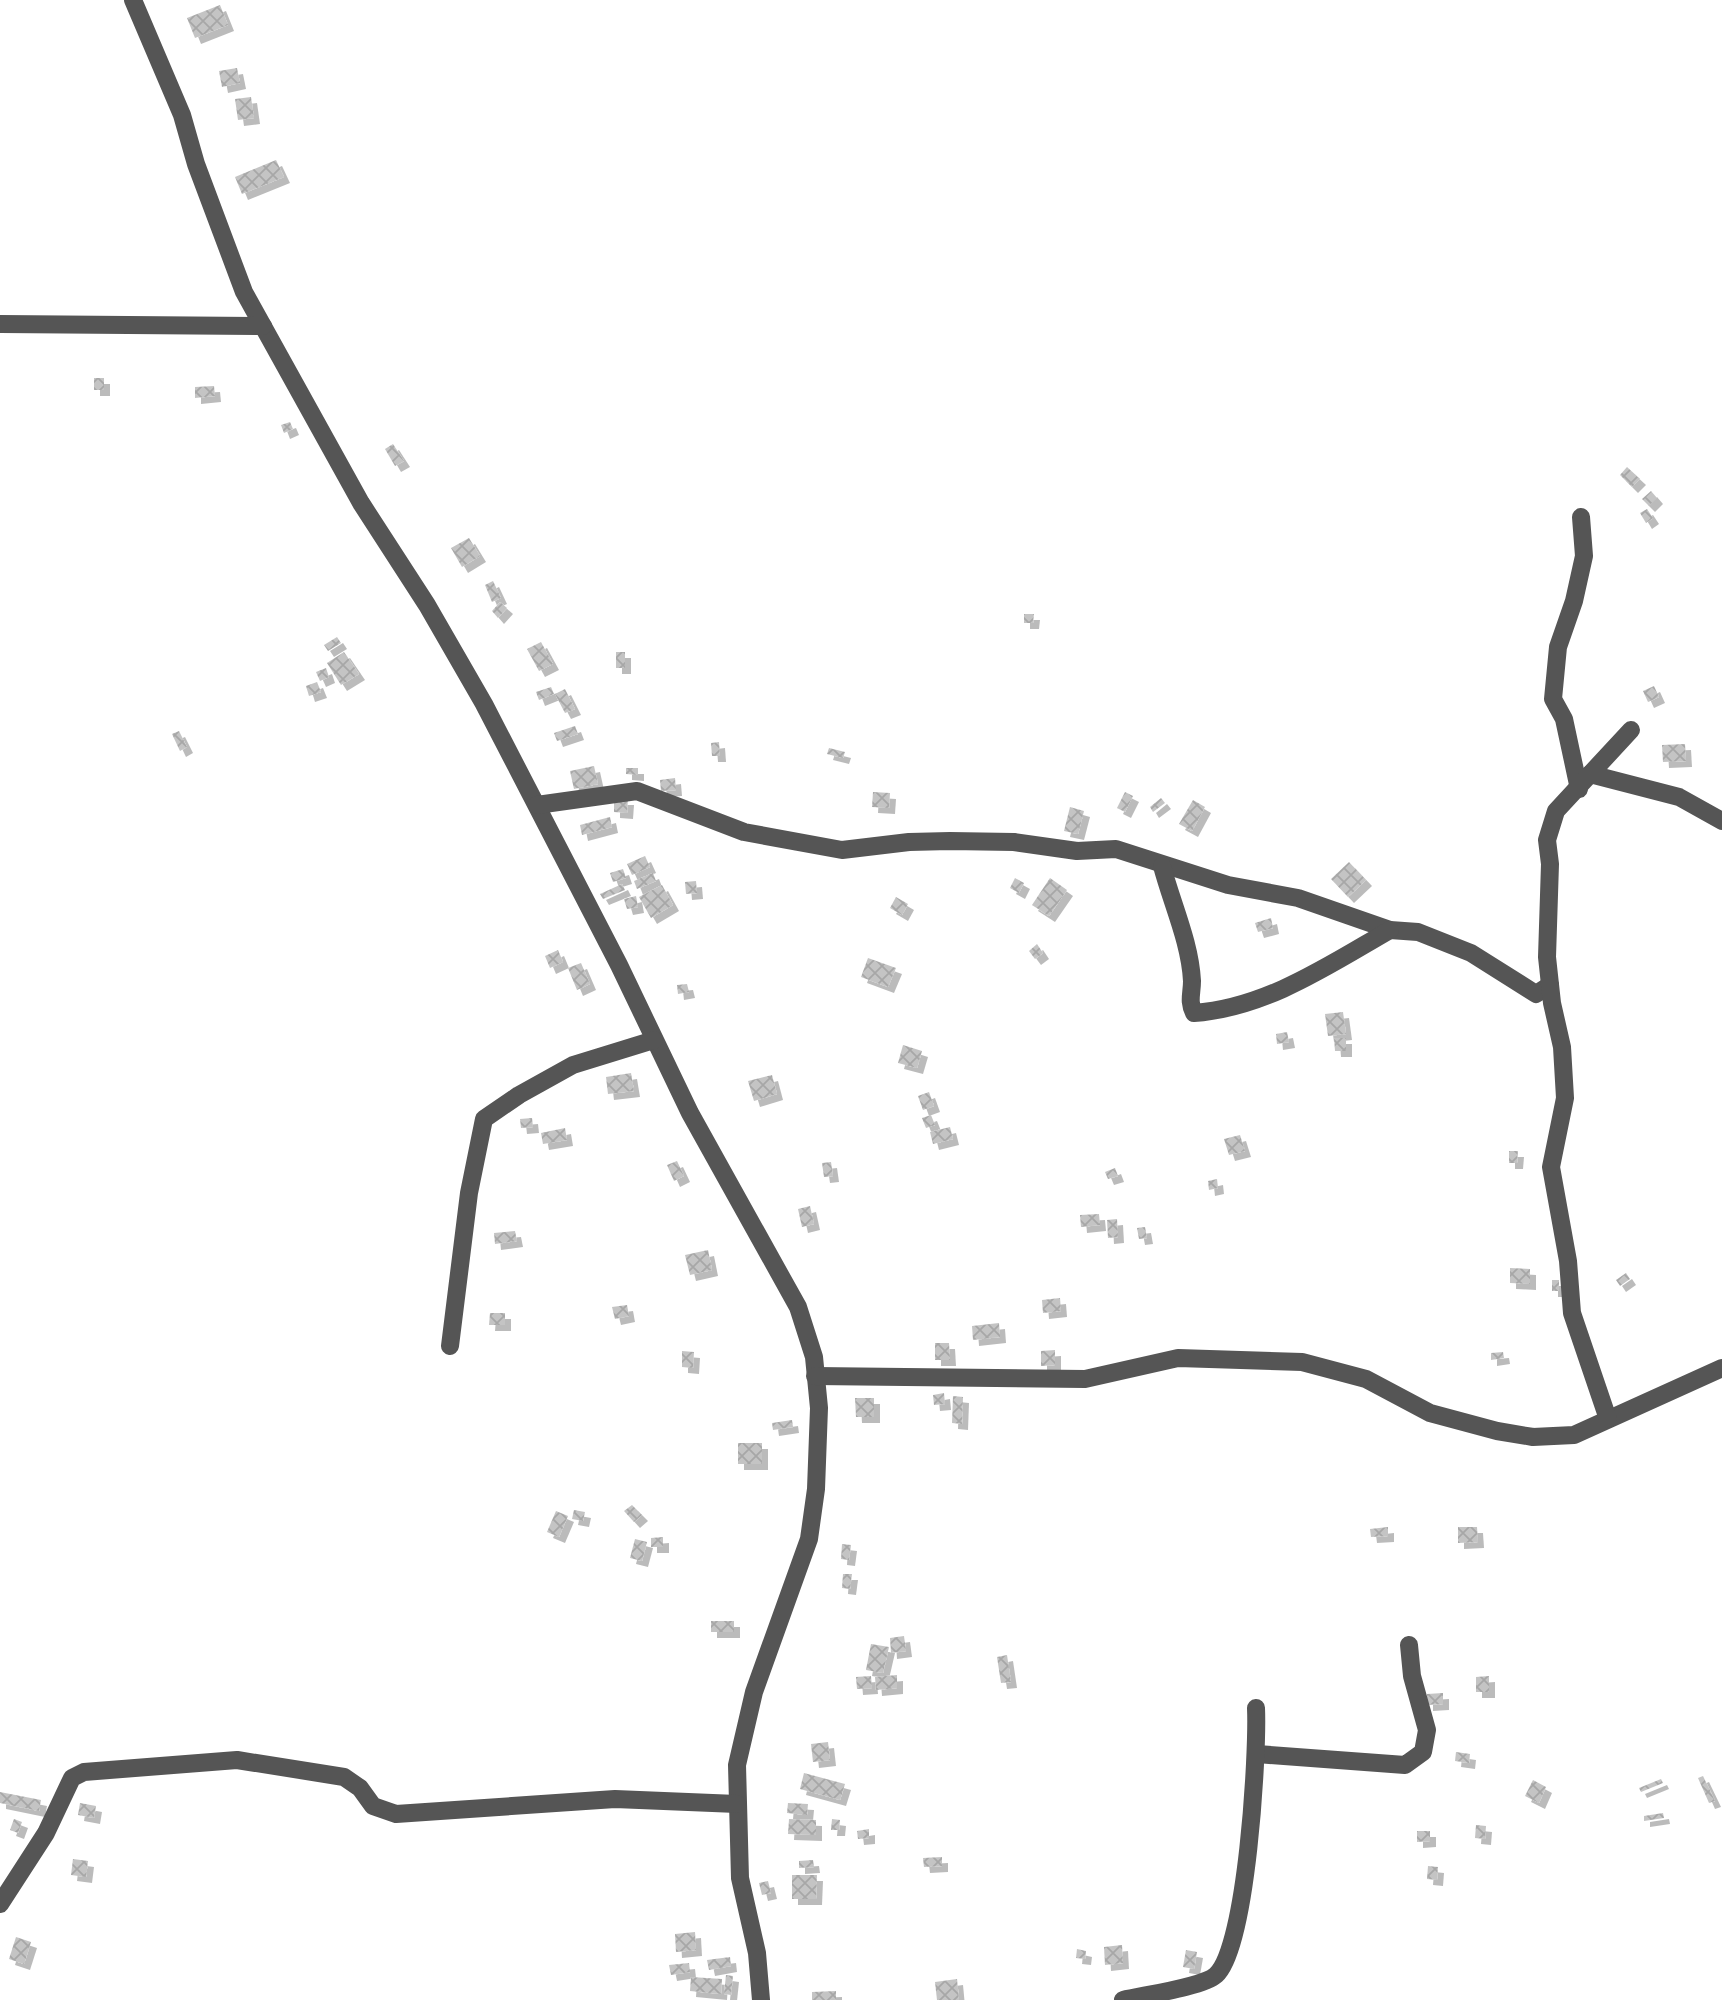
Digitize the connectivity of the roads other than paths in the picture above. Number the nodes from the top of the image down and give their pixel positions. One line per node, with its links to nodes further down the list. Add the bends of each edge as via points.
1 (133, 0): 3 (street, via 181,114 244,292)
2 (0, 324): 3 (street)
3 (263, 326): 8 (street, via 361,503 427,604)
4 (1581, 517): 7 (street, via 1584,556 1558,647 1552,699 1564,719)
5 (1631, 730): 6 (street)
6 (1590, 774): 7 (street); 9 (street, via 1679,797)
7 (1579, 789): 12 (street, via 1556,811 1547,840)
8 (537, 805): 10 (street, via 637,791 744,832 842,850 909,842 1014,842 1077,851 1115,849); 13 (street)
9 (1722, 821)
10 (1162, 866): 11 (street, via 1298,898); 11 (street, via 1183,933 1192,982 1189,1004 1194,1013 1218,1011 1306,979)
11 (1390, 930): 12 (street, via 1418,932 1471,953 1536,994)
12 (1550, 985): 17 (street, via 1562,1047 1565,1098 1551,1167 1572,1313)
13 (654, 1040): 14 (street, via 573,1065 484,1119 469,1193); 16 (street, via 793,1295 814,1357)
14 (450, 1346)
15 (1722, 1368): 17 (street)
16 (815, 1376): 17 (street, via 1085,1378 1178,1358 1242,1358 1302,1362 1366,1379 1430,1413 1497,1431 1533,1437 1574,1435); 21 (street, via 819,1408 816,1489 808,1539 743,1729)
17 (1608, 1419)
18 (1409, 1645): 20 (street, via 1427,1730 1423,1752 1405,1765)
19 (1256, 1708): 20 (street)
20 (1257, 1754): 24 (street, via 1231,1948 1217,1975 1200,1984)
21 (737, 1804): 22 (street, via 615,1799 396,1814 373,1806 360,1788 344,1777 237,1760 84,1772 72,1778 46,1833); 23 (street, via 740,1878 757,1953)
22 (0, 1904)
23 (761, 2000)
24 (1124, 2000)

